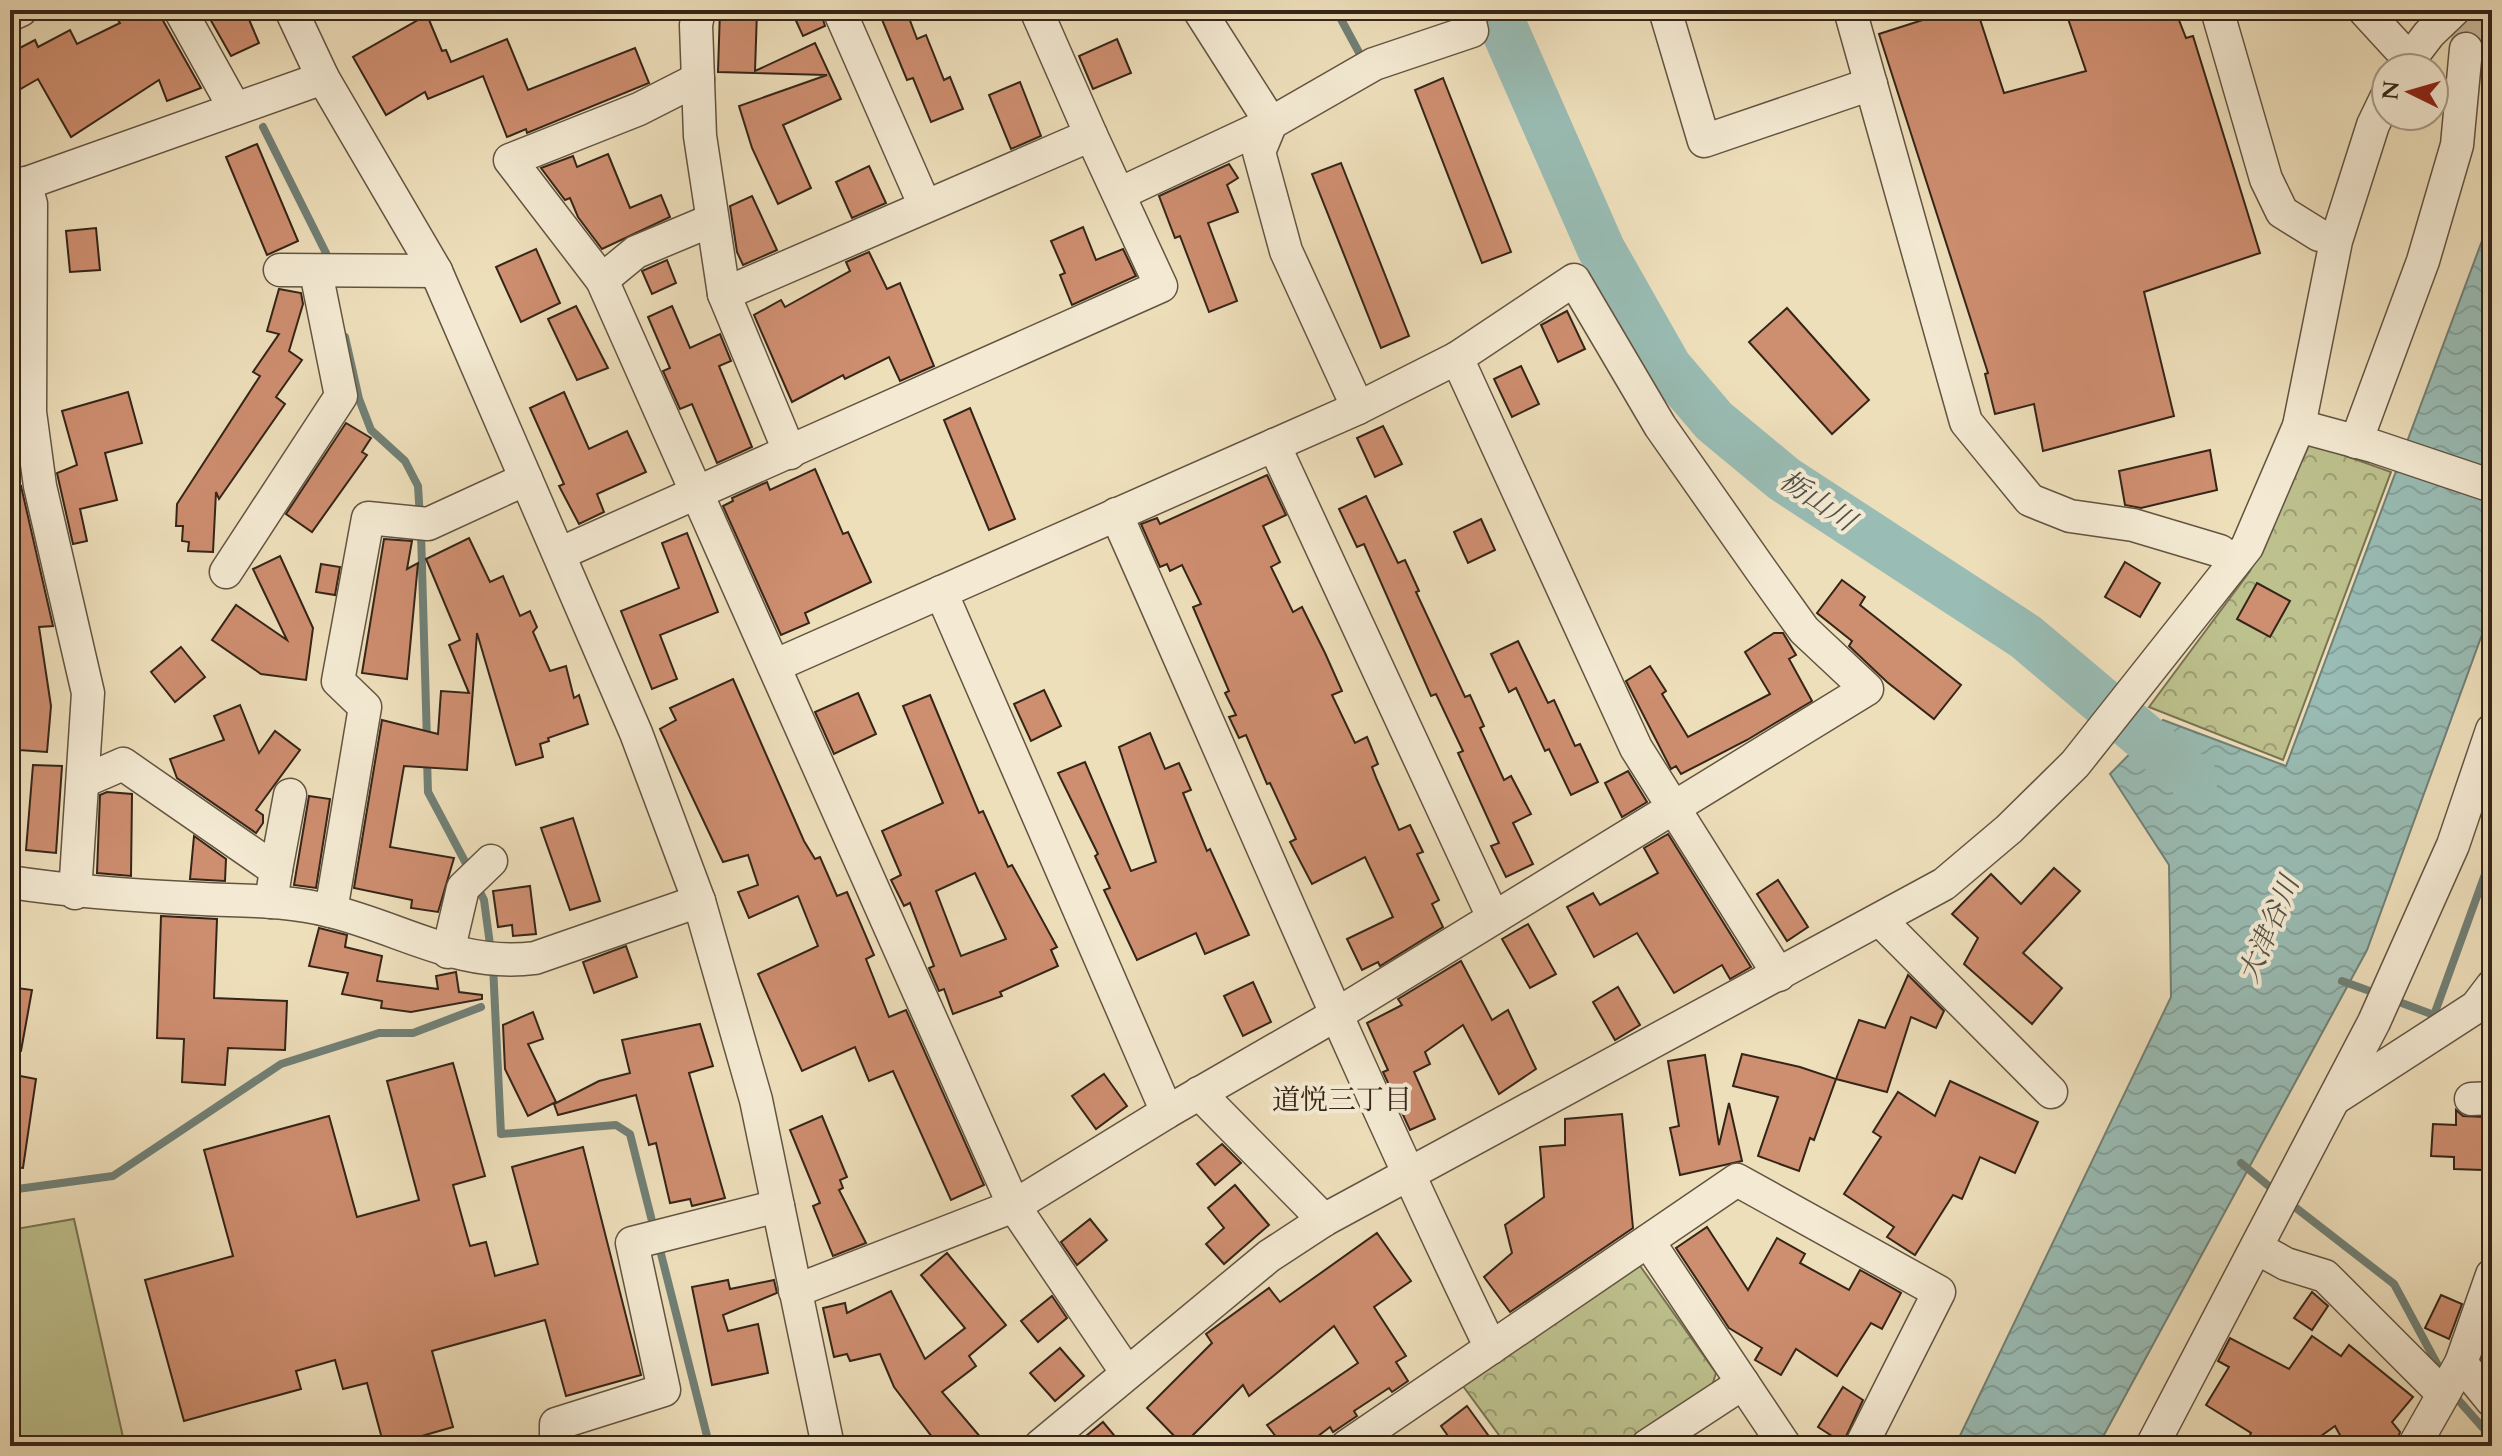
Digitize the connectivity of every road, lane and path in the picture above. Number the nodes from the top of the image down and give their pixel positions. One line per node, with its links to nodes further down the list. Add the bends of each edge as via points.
1 (21, 10): 14 (street)
2 (180, 10): 21 (street)
3 (291, 10): 18 (street)
4 (699, 10): 19 (street)
5 (839, 10): 27 (street)
6 (1036, 10): 24 (street)
7 (1199, 10): 22 (street)
8 (1467, 10): 22 (street, via 1472,31 1374,64)
9 (1665, 10): 20 (street, via 1704,141)
10 (1850, 10): 20 (street)
11 (2217, 10): 29 (street, via 2266,179 2282,212)
12 (2364, 10): 16 (street)
13 (2454, 10): 17 (street)
14 (10, 15)
15 (2466, 49): 38 (street, via 2457,145)
16 (2397, 52)
17 (2416, 52)
18 (323, 78): 21 (street); 31 (street)
19 (698, 79): 28 (street); 33 (street, via 639,109 510,160)
20 (1871, 84): 46 (street, via 1966,422 2030,500 2070,516 2133,525 2220,551)
21 (235, 109): 25 (street)
22 (1271, 123): 26 (street); 36 (street, via 1259,152 1286,251)
23 (2371, 132): 37 (street, via 2336,241)
24 (1091, 135): 26 (street); 27 (street)
25 (18, 186): 51 (street, via 31,204 30,412 40,486 88,693)
26 (1119, 194): 40 (street, via 1161,286)
27 (925, 206): 34 (street)
28 (710, 221): 33 (street, via 636,252); 34 (street)
29 (2319, 235)
30 (280, 270): 32 (street)
31 (436, 271): 32 (street); 41 (street)
32 (316, 272): 47 (street, via 341,396)
33 (602, 280): 43 (street)
34 (724, 294): 40 (street)
35 (1457, 358): 36 (street); 54 (street, via 1636,748); 54 (street, via 1574,280 1660,426 1761,570 1804,630 1867,689)
36 (1358, 408): 39 (street)
37 (2299, 426): 38 (street); 46 (street, via 2247,547)
38 (2365, 444): 42 (street)
39 (1274, 445): 44 (street); 62 (street)
40 (790, 453): 43 (street)
41 (526, 479): 45 (street); 61 (street, via 428,524 368,518 338,681 365,707)
42 (2492, 486)
43 (696, 494): 45 (street); 49 (street)
44 (1116, 514): 48 (street); 67 (street)
45 (559, 554): 59 (street, via 636,733)
46 (2234, 563): 63 (street, via 2075,764 1944,884)
47 (226, 572)
48 (941, 592): 49 (street); 71 (street)
49 (774, 666): 74 (street)
50 (2492, 730): 53 (street)
51 (84, 781): 56 (street, via 123,764); 58 (street)
52 (290, 795): 56 (street)
53 (2481, 797): 70 (street)
54 (1673, 807): 62 (street); 65 (street)
55 (489, 863): 64 (street, via 463,888)
56 (276, 870): 60 (street)
57 (10, 882): 58 (street)
58 (75, 893): 60 (street)
59 (699, 901): 64 (street, via 535,958 511,961); 73 (street, via 756,1100)
60 (271, 902): 61 (street)
61 (331, 911): 64 (street)
62 (1493, 917): 67 (street)
63 (1880, 920): 65 (street); 68 (street)
64 (448, 952)
65 (1779, 975): 72 (street)
66 (2492, 986): 70 (street, via 2476,1007)
67 (1339, 1013): 69 (street); 72 (street)
68 (2051, 1092)
69 (1199, 1093): 71 (street); 75 (street)
70 (2334, 1099): 77 (street)
71 (1167, 1112): 74 (street)
72 (1407, 1176): 75 (street); 80 (street)
73 (778, 1206): 79 (street); 86 (street, via 632,1243 664,1390 556,1424)
74 (1014, 1206): 79 (street); 82 (street)
75 (1324, 1220): 82 (street, via 1269,1256)
76 (1648, 1241): 80 (street); 83 (street); 92 (street, via 1737,1180 1939,1292)
77 (2257, 1248): 84 (street, via 2325,1276); 93 (street)
78 (2492, 1275): 81 (street)
79 (795, 1291): 87 (street)
80 (1491, 1348): 89 (street)
81 (2461, 1363): 84 (street); 85 (street)
82 (1127, 1373): 88 (street)
83 (1743, 1383): 90 (street); 91 (street)
84 (2443, 1394): 94 (street)
85 (2492, 1401)
86 (556, 1446)
87 (828, 1446)
88 (1040, 1446)
89 (1347, 1446)
90 (1647, 1446)
91 (1785, 1446)
92 (1861, 1446)
93 (2152, 1446)
94 (2414, 1446)

